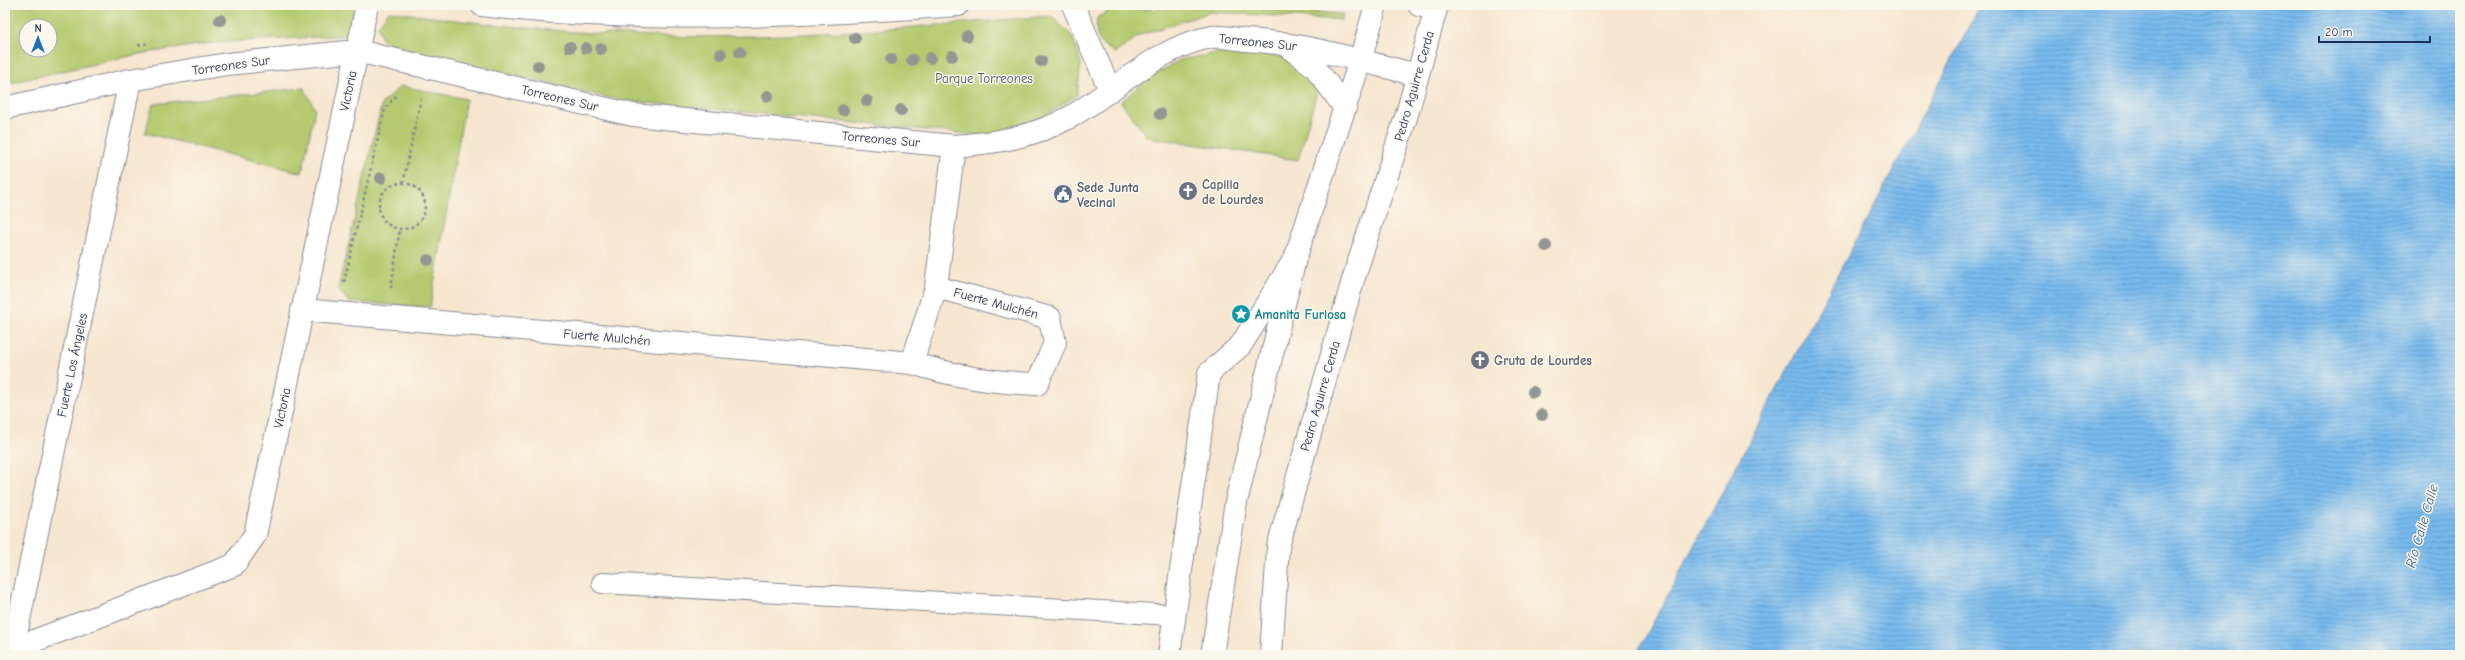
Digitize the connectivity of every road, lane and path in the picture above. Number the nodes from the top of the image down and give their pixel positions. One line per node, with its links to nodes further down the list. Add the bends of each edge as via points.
1 (367, 5): 10 (main road, Victoria)
2 (482, 5): 7 (main road, via 535,11)
3 (958, 5): 8 (main road)
4 (1073, 5): 14 (main road)
5 (1376, 5): 11 (main road)
6 (1431, 6): 12 (main road, Pedro Aguirre Cerda)
7 (594, 9): 8 (main road, via 655,17)
8 (818, 10)
9 (1283, 43): 11 (main road, Torreones Sur); 14 (main road, Torreones Sur, via 1213,37 1182,46); 17 (main road, via 1315,67)
10 (357, 51): 13 (main road, Torreones Sur, via 227,64); 18 (main road, Torreones Sur, via 633,115); 23 (main road, Victoria)
11 (1360, 61): 12 (main road, Torreones Sur); 17 (main road)
12 (1417, 75): 31 (main road, Pedro Aguirre Cerda, via 1407,114 1353,280 1278,547)
13 (130, 80): 16 (main road, Torreones Sur); 28 (main road, Fuerte Los Ángeles)
14 (1110, 90): 18 (main road, Torreones Sur, via 1085,108 1048,128 986,144)
15 (421, 97): 19 (path)
16 (5, 108)
17 (1345, 108): 21 (main road)
18 (954, 146): 22 (main road, Fuerte Mulchén)
19 (403, 183): 20 (path, via 388,188 380,200 381,215 386,222); 20 (path, via 416,188 421,194 424,207 419,221 407,228)
20 (400, 228): 24 (path)
21 (1295, 258): 27 (main road, via 1241,346 1209,373); 30 (main road, via 1236,502)
22 (936, 287): 25 (main road, Fuerte Mulchén); 25 (main road, Fuerte Mulchén, via 1050,318 1055,343 1037,384 992,382 943,373)
23 (302, 310): 24 (main road, Fuerte Mulchén); 28 (main road, Victoria, via 255,535 234,565)
24 (386, 318): 25 (main road, Fuerte Mulchén)
25 (912, 363)
26 (602, 583): 27 (lane)
27 (1173, 615): 29 (main road)
28 (9, 651)
29 (1169, 655)
30 (1212, 655)
31 (1271, 655)

